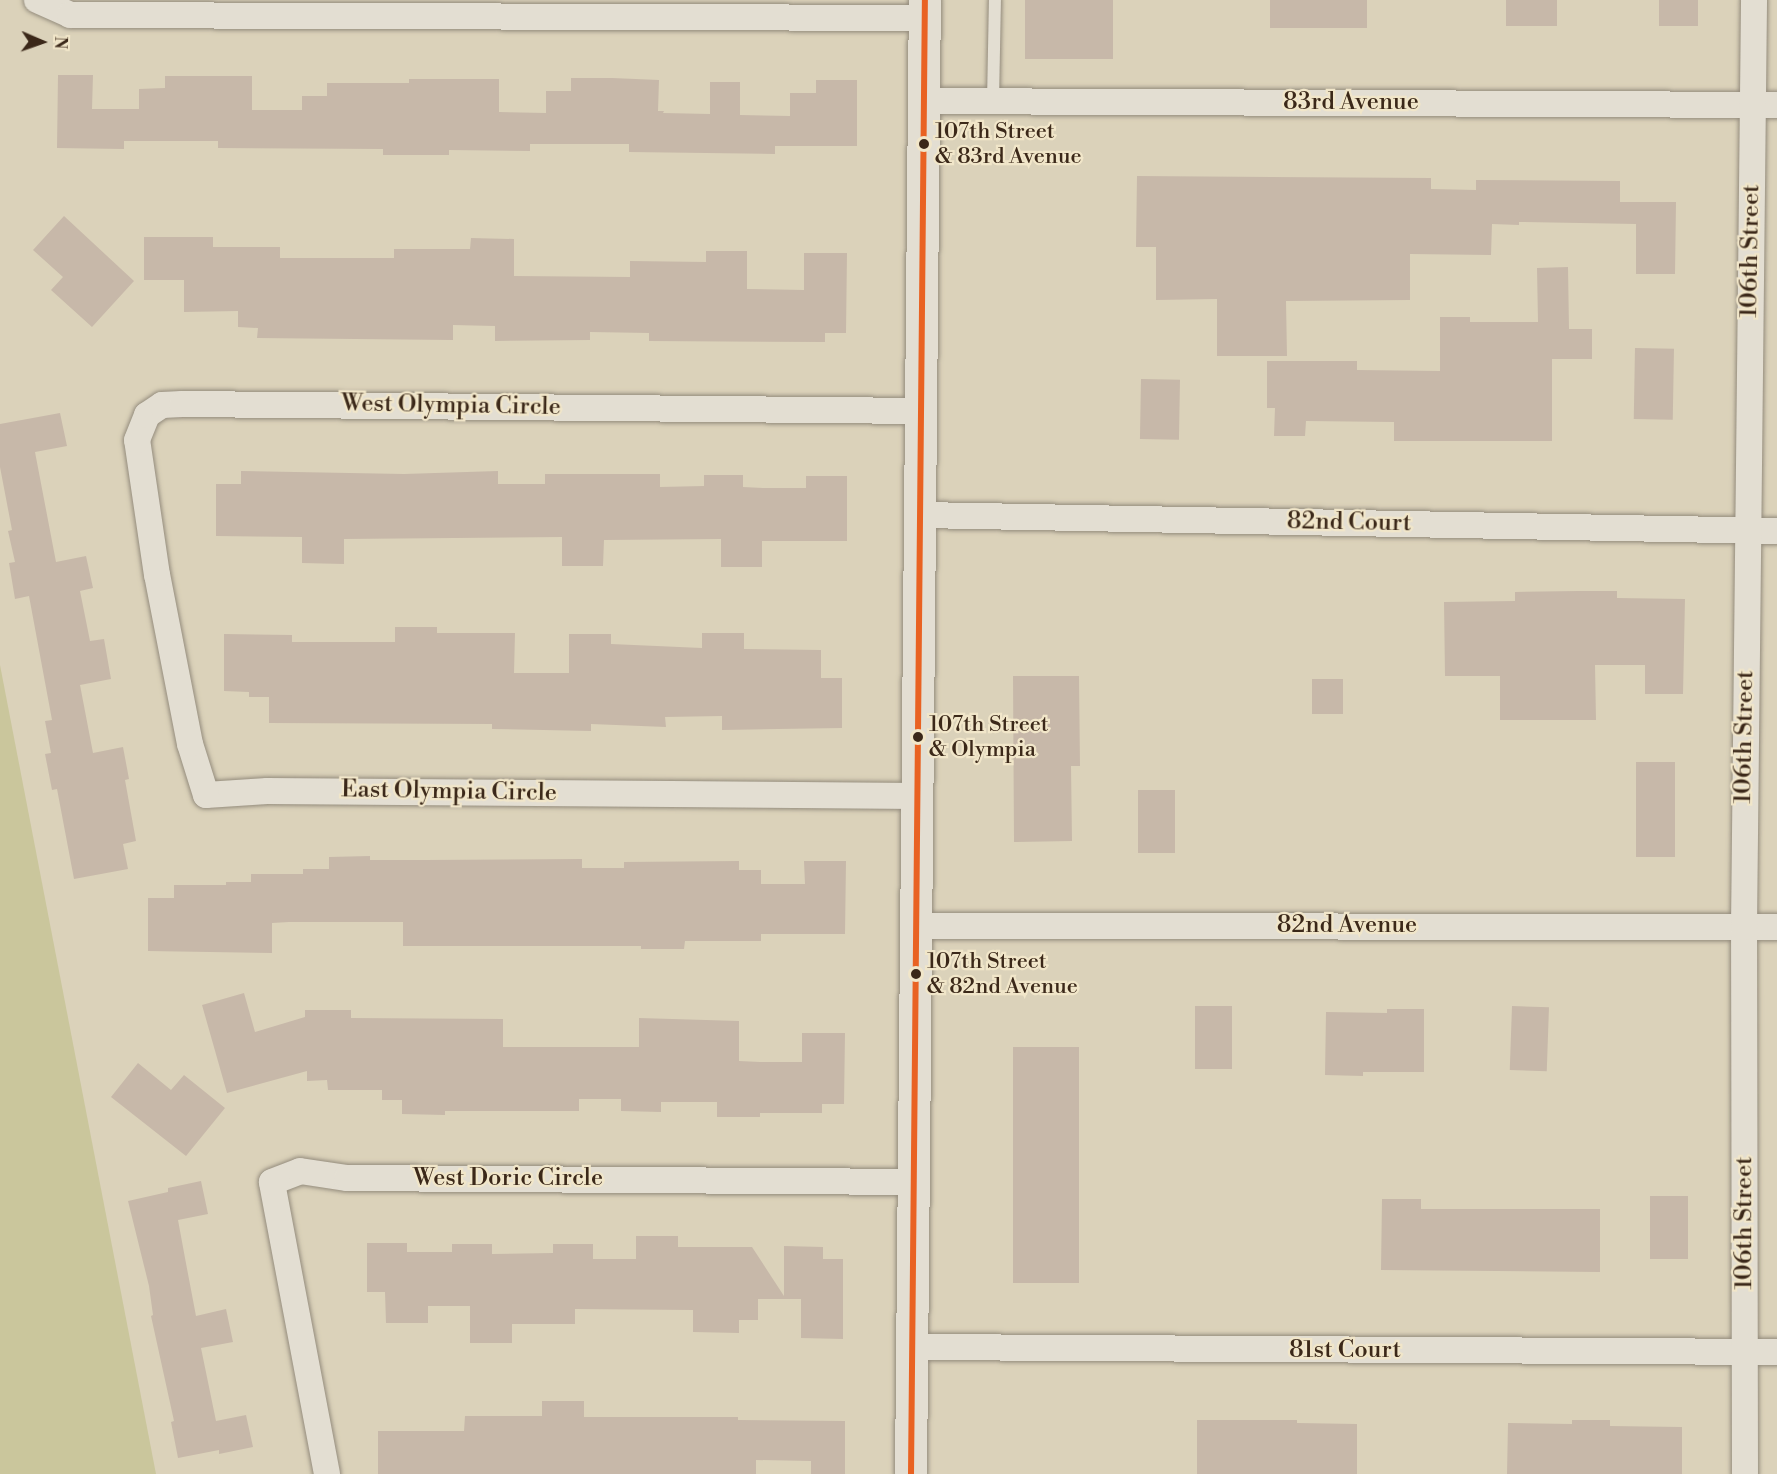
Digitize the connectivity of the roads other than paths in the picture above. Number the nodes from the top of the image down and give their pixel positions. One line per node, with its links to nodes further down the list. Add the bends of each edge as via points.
1 (38, 0): 4 (street, via 70,15)
2 (995, 0): 6 (lane)
3 (1754, 0): 7 (street, 106th Street)
4 (925, 9): 5 (street)
5 (925, 101): 6 (street, 83rd Avenue); 8 (street)
6 (993, 101): 7 (street, 83rd Avenue)
7 (1765, 105): 10 (street, 106th Street)
8 (921, 411): 9 (street); 12 (street, West Olympia Circle, via 162,405 147,415 136,440)
9 (921, 514): 10 (street, 82nd Court); 13 (street)
10 (1747, 531): 11 (street, 82nd Court); 15 (street, 106th Street)
11 (1777, 531)
12 (157, 575): 13 (street, East Olympia Circle, via 190,744 206,795 267,791)
13 (918, 796): 14 (street)
14 (917, 926): 15 (street, 82nd Avenue); 17 (street)
15 (1744, 927): 16 (street, 82nd Avenue); 19 (street, 106th Street)
16 (1777, 927)
17 (914, 1182): 18 (street); 21 (street, West Doric Circle, via 347,1178 300,1171 272,1182)
18 (913, 1347): 19 (street, 81st Court); 22 (street)
19 (1746, 1352): 20 (street, 81st Court); 23 (street, 106th Street)
20 (1777, 1352)
21 (327, 1474)
22 (911, 1474)
23 (1745, 1474)

